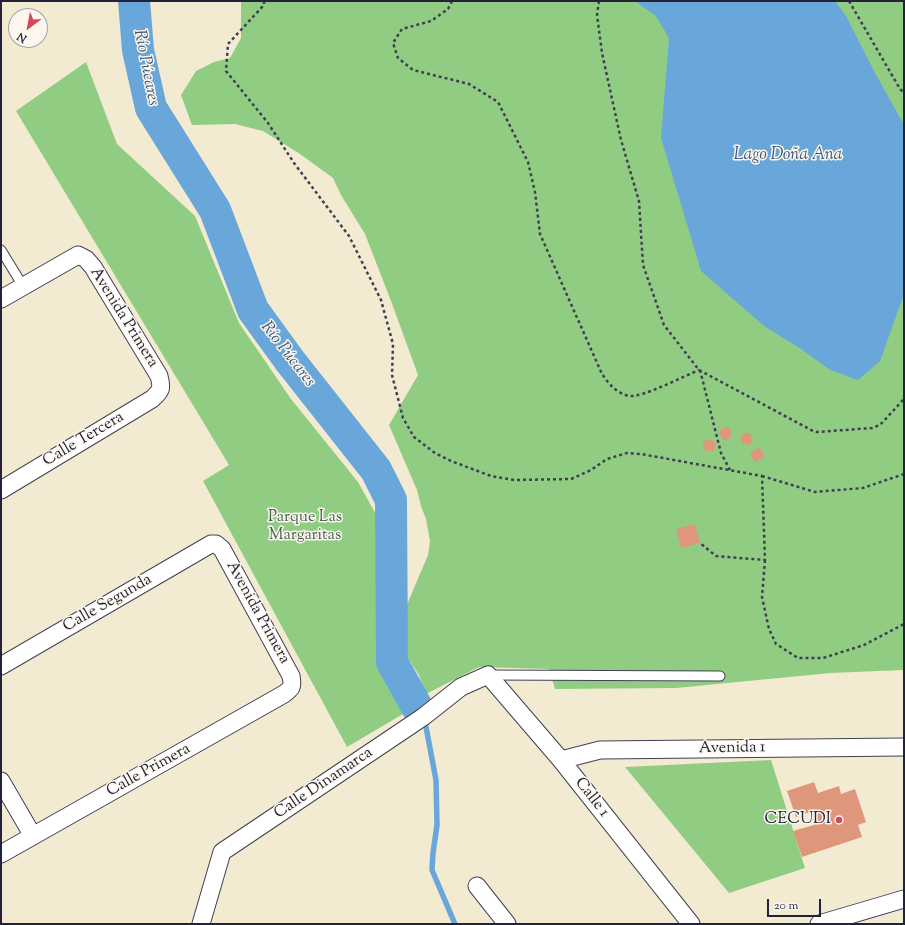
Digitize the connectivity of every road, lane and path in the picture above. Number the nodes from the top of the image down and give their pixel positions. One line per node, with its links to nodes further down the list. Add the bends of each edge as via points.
1 (264, 1): 12 (path, via 264,5 228,44 226,71 268,123 294,163 349,236 381,300 393,344 392,375 403,418 414,437 451,461 491,476 514,480 571,479 607,459 627,453)
2 (452, 1): 9 (path, via 448,9 432,21 402,30 393,44 398,58 413,70 469,84 498,102 528,162 540,234 602,374 620,393 631,396 643,394)
3 (599, 1): 9 (path, via 597,15 602,52 621,140 639,201 643,265 664,325)
4 (849, 1): 5 (path)
5 (904, 92)
6 (1, 250): 7 (lane)
7 (23, 286): 8 (street); 10 (street, Avenida Primera, via 78,255 86,259 159,376)
8 (1, 299)
9 (699, 370): 11 (path, via 818,432 876,427); 12 (path, via 721,453)
10 (162, 386): 15 (street, Calle Tercera, via 152,399)
11 (904, 399)
12 (730, 470): 14 (path)
13 (904, 474): 14 (path, via 863,488 815,492)
14 (762, 476): 18 (path)
15 (1, 490)
16 (700, 543): 18 (path, via 716,556)
17 (216, 544): 20 (street, Calle Segunda, via 211,544); 23 (street, Avenida Primera, via 222,549 284,663)
18 (765, 560): 19 (path, via 762,597 769,629 776,644 798,658 823,658 864,646)
19 (904, 624)
20 (1, 666)
21 (488, 675): 22 (lane); 25 (street, Calle 1); 31 (street, Calle Dinamarca, via 462,687 423,717 222,852)
22 (720, 676)
23 (292, 684): 27 (street, Calle Primera, via 284,694)
24 (904, 747): 25 (street, Avenida 1, via 600,750)
25 (561, 760): 33 (street, Calle 1)
26 (1, 781): 27 (street)
27 (33, 836): 28 (street, Calle Primera)
28 (1, 854)
29 (477, 886): 32 (street)
30 (904, 899): 34 (street)
31 (201, 924)
32 (507, 924)
33 (691, 924)
34 (819, 924)

